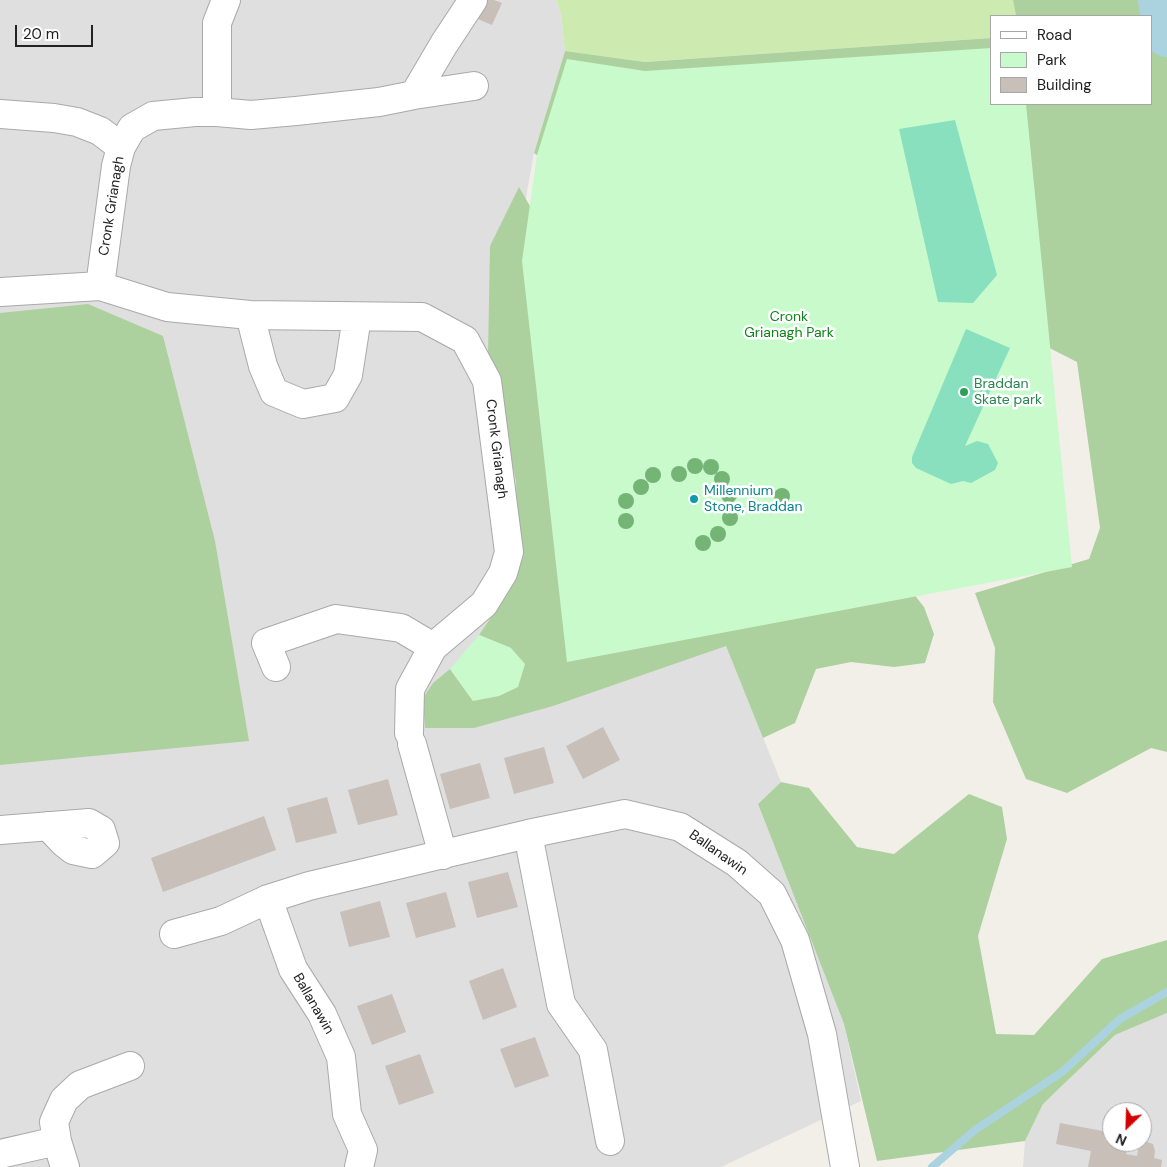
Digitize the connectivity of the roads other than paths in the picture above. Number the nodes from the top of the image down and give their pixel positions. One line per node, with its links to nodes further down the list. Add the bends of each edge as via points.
1 (226, 0): 6 (street, via 217,22)
2 (473, 0): 4 (street)
3 (474, 86): 4 (street, Cronk Grianagh)
4 (414, 95): 6 (street, Cronk Grianagh, via 296,111)
5 (1, 111): 7 (street, via 77,122 100,131)
6 (217, 112): 7 (street, Cronk Grianagh, via 153,116 132,128)
7 (121, 147): 8 (street, Cronk Grianagh)
8 (100, 286): 9 (street, Cronk Grianagh); 10 (street, Cronk Grianagh, via 167,307)
9 (0, 292)
10 (250, 315): 11 (street, Cronk Grianagh); 11 (street, via 263,366 274,392 303,404 335,398 348,375)
11 (357, 317): 12 (street, Cronk Grianagh, via 422,317 465,340 487,381 509,552 503,573 484,604)
12 (433, 647): 13 (street, via 401,628 336,619 266,643); 17 (street, Cronk Grianagh, via 410,689 411,739)
13 (276, 667)
14 (48, 826): 15 (street)
15 (0, 830)
16 (528, 834): 17 (street, Ballanawin); 22 (street, via 560,1004 594,1050); 26 (street, Ballanawin, via 625,814 680,827 737,863 772,894 795,940 822,1034)
17 (442, 855): 18 (street, Ballanawin, via 309,886)
18 (268, 899): 19 (street, Ballanawin, via 221,921); 25 (street, Ballanawin, via 293,969 322,1014 341,1057 347,1114 363,1150)
19 (174, 934)
20 (130, 1066): 21 (street, via 80,1085 64,1100 54,1122)
21 (57, 1141): 23 (street); 24 (street)
22 (610, 1141)
23 (0, 1154)
24 (65, 1167)
25 (359, 1167)
26 (845, 1167)

